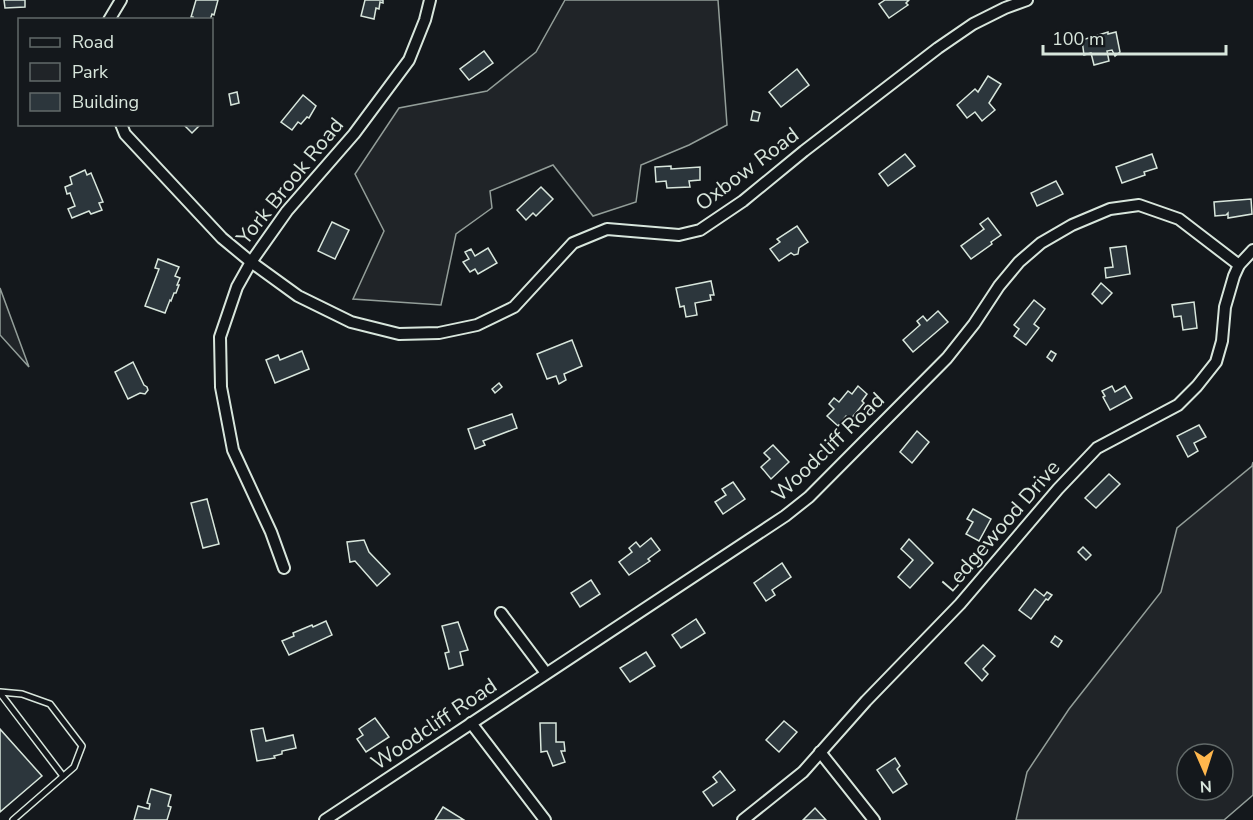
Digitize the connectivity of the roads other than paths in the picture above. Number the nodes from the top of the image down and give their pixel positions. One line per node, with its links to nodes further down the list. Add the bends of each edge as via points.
1 (121, 0): 4 (street)
2 (430, 0): 7 (street, York Brook Road, via 409,60 354,134 287,211)
3 (1028, 0): 7 (street, Oxbow Road, via 972,24 700,230 679,235 608,229 573,243 514,307 477,325 439,333 399,334 351,322 298,296)
4 (110, 18)
5 (122, 126): 7 (street, Oxbow Road, via 222,238)
6 (1253, 250): 8 (street, Ledgewood Drive)
7 (251, 262): 9 (street, York Brook Road, via 237,287 220,337 221,387 233,450)
8 (1239, 265): 11 (street, Woodcliff Road, via 1179,219 1139,205 1110,208 1041,243 999,286 947,358 808,497 759,534); 14 (street, Ledgewood Drive, via 1225,307 1216,362 1197,386 1178,405 1097,448 960,604)
9 (284, 568)
10 (501, 613): 11 (street)
11 (546, 673): 13 (street, Woodcliff Road)
12 (0, 692): 15 (lane); 15 (lane, via 22,694 50,704 82,746 74,767)
13 (471, 723): 17 (street, Woodcliff Road); 18 (street)
14 (820, 752): 19 (street, Ledgewood Drive, via 803,772); 20 (street)
15 (63, 776): 16 (lane)
16 (13, 820)
17 (325, 820)
18 (545, 820)
19 (743, 820)
20 (874, 820)

